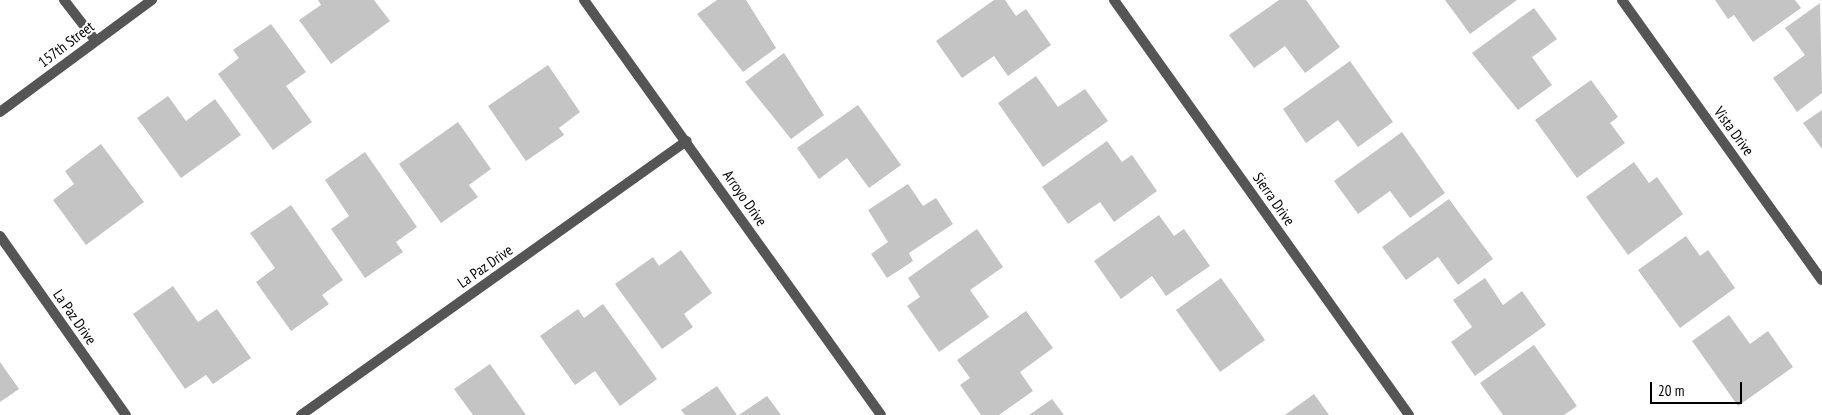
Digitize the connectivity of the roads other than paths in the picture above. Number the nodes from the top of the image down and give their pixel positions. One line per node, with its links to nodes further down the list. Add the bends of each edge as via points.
1 (64, 0): 6 (street)
2 (152, 0): 6 (street, 157th Street)
3 (584, 0): 8 (street, Arroyo Drive)
4 (1114, 0): 14 (street, Sierra Drive)
5 (1622, 0): 10 (street, Vista Drive)
6 (95, 40): 7 (street, 157th Street)
7 (0, 112)
8 (686, 141): 12 (street, La Paz Drive); 13 (street, Arroyo Drive)
9 (0, 236): 11 (street, La Paz Drive)
10 (1822, 280)
11 (126, 415)
12 (301, 415)
13 (881, 415)
14 (1409, 415)

